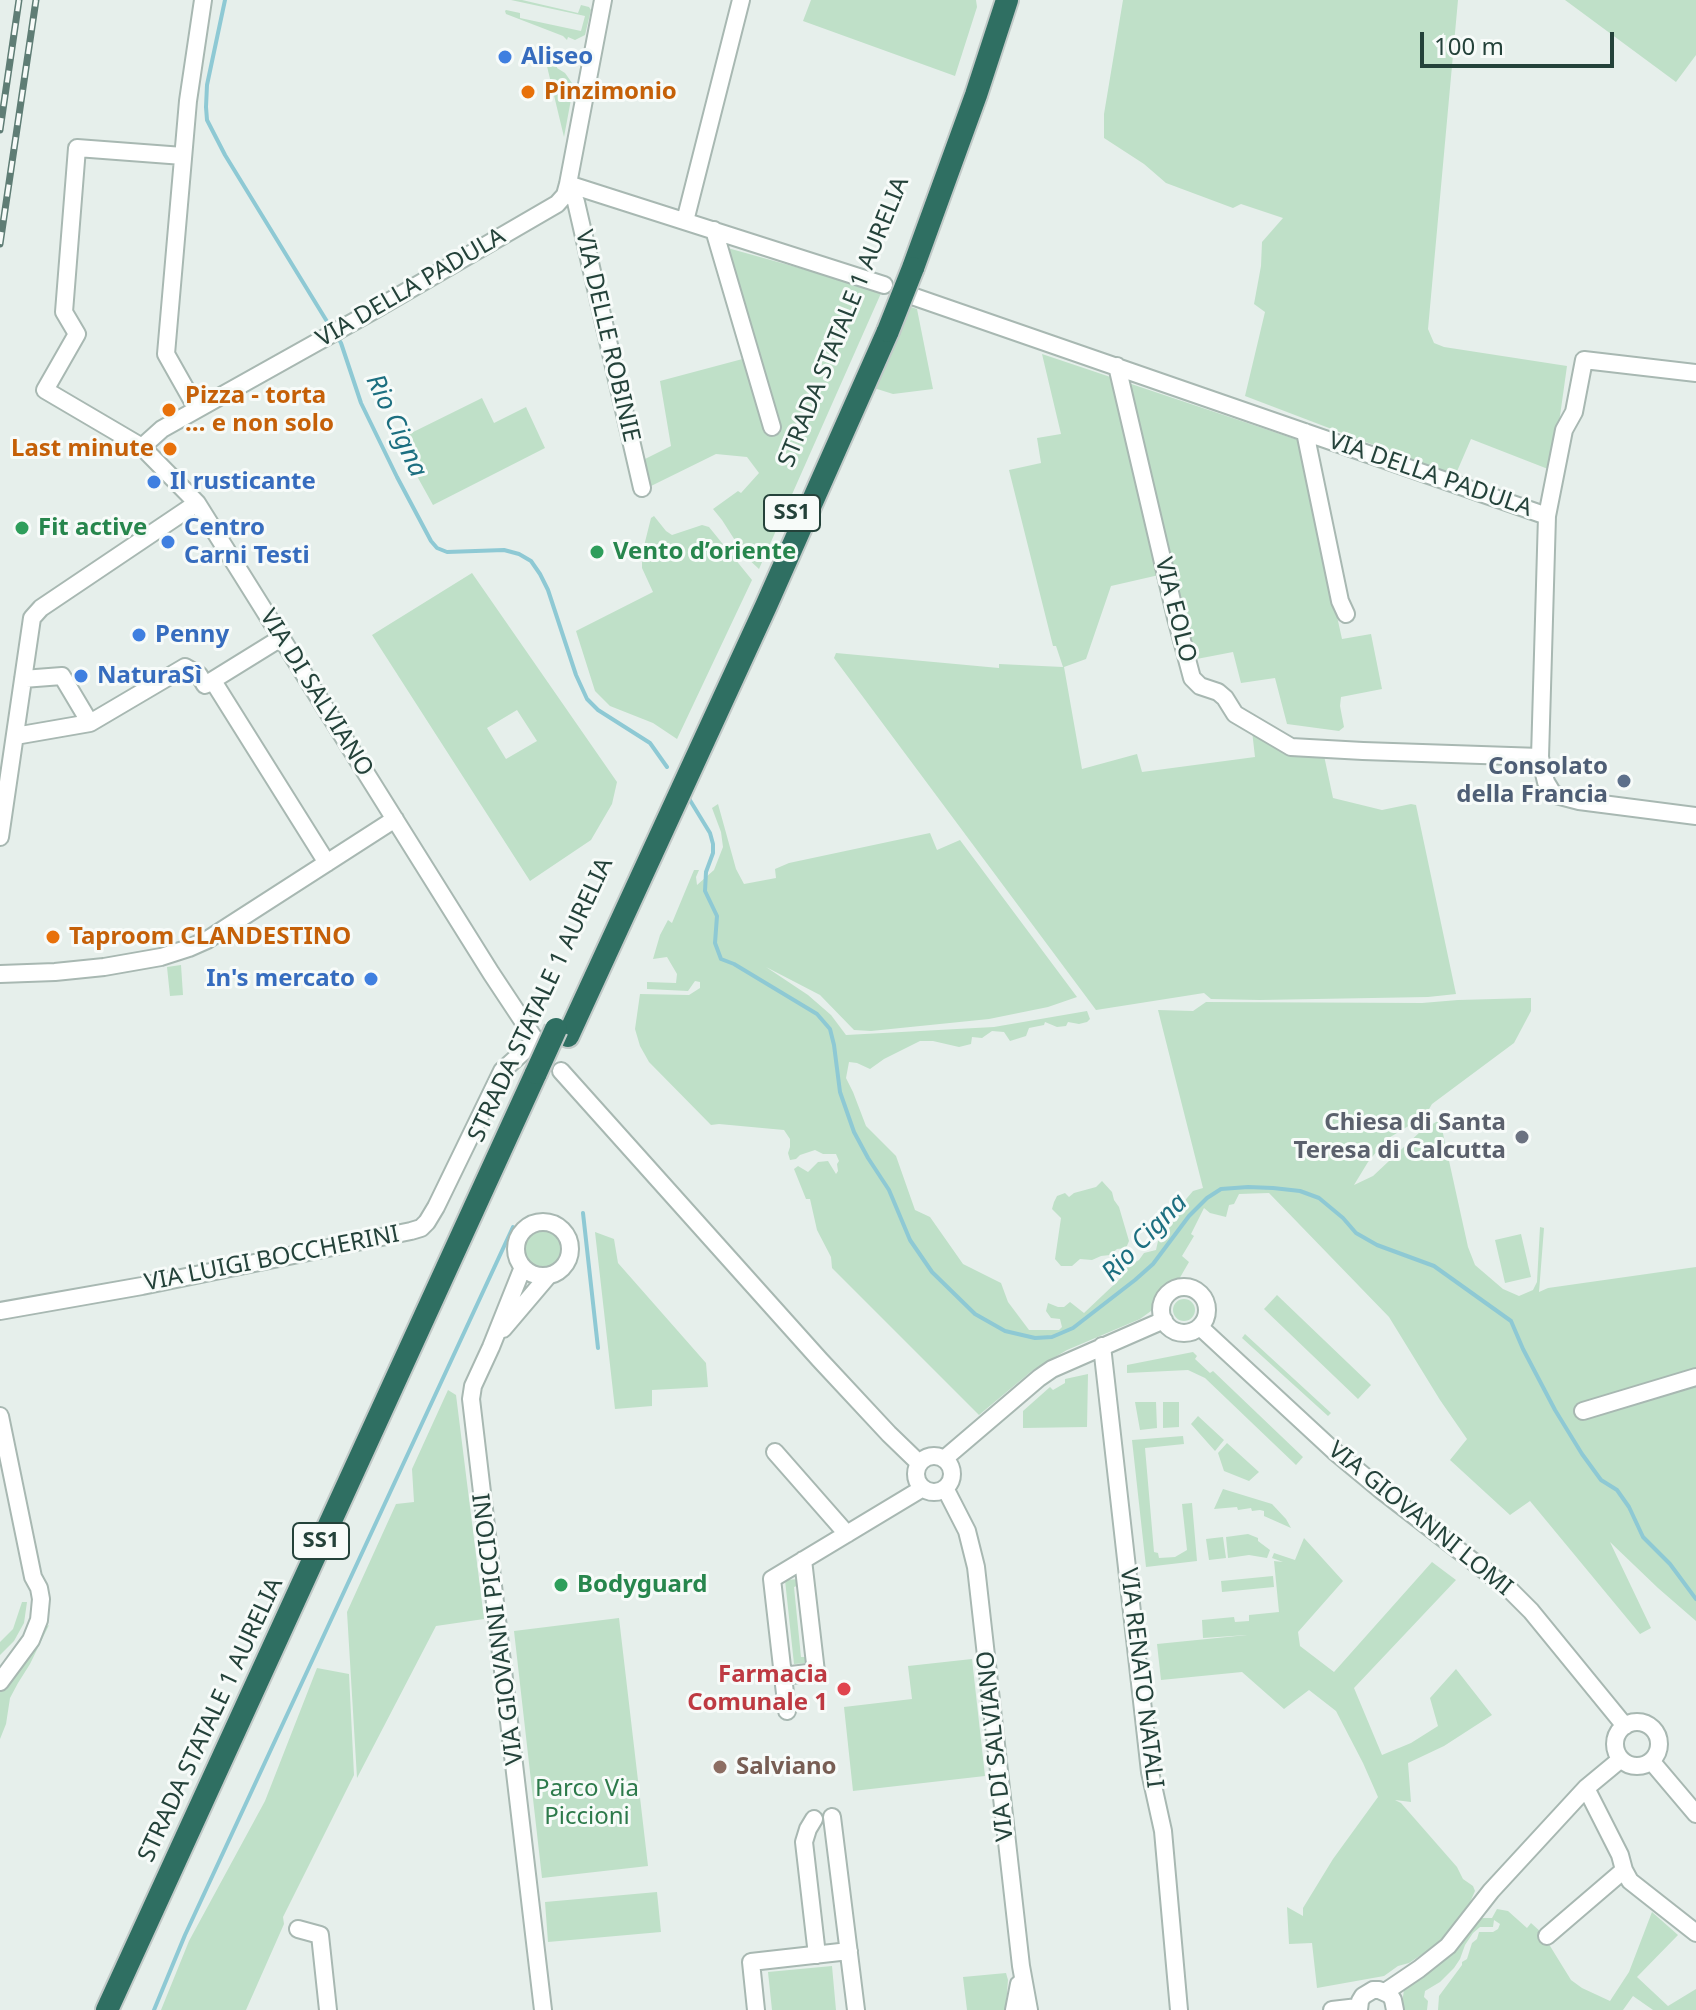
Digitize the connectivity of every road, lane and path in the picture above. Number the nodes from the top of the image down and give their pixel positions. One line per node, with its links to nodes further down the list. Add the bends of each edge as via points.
1 (203, 0): 6 (street)
2 (603, 0): 7 (street)
3 (741, 0): 8 (street)
4 (993, 0): 10 (highway, STRADA STATALE 1 AURELIA / SS1)
5 (1007, 0): 10 (highway, STRADA STATALE 1 AURELIA / SS1, via 976,95)
6 (183, 156): 15 (street, via 166,354); 18 (street, VIA DI SALVIANO, via 77,148 64,312 77,334 45,390)
7 (568, 184): 8 (street); 15 (street, VIA DELLA PADULA, via 557,204); 19 (street, VIA DELLE ROBINIE)
8 (685, 221): 9 (street)
9 (714, 230): 11 (street); 16 (street)
10 (906, 266): 35 (highway, STRADA STATALE 1 AURELIA / SS1, bridge, via 827,472 714,701 562,1033)
11 (884, 285)
12 (912, 296): 13 (street, VIA DELLA PADULA)
13 (1117, 366): 17 (street, VIA DELLA PADULA); 28 (street, VIA EOLO, via 1176,618 1192,678 1200,686 1218,692 1235,714 1291,747)
14 (1696, 373): 21 (street, via 1584,360)
15 (197, 409): 18 (street, VIA DELLA PADULA)
16 (772, 427)
17 (1305, 432): 21 (street, VIA DELLA PADULA); 22 (street)
18 (142, 447): 20 (street, VIA DI SALVIANO)
19 (642, 488)
20 (197, 503): 23 (street, VIA DI SALVIANO); 24 (street, via 38,611 31,622)
21 (1547, 516): 28 (street, VIA DELLA PADULA)
22 (1346, 614)
23 (281, 638): 25 (street); 30 (street, VIA DI SALVIANO)
24 (23, 679): 26 (street, via 62,676); 31 (street)
25 (213, 681): 26 (street, via 205,685 185,667); 32 (street)
26 (90, 723): 27 (street)
27 (21, 735)
28 (1540, 757): 29 (street, VIA DELLA PADULA, via 1546,782 1556,795)
29 (1696, 816)
30 (395, 819): 32 (street); 34 (street, VIA DI SALVIANO)
31 (0, 837)
32 (327, 863): 33 (street, via 189,948 104,967)
33 (0, 974)
34 (536, 1043): 38 (street, VIA LUIGI BOCCHERINI, via 502,1071 421,1228)
35 (549, 1074): 48 (street); 74 (highway, STRADA STATALE 1 AURELIA / SS1); 75 (highway, STRADA STATALE 1 AURELIA / SS1)
36 (523, 1267): 37 (street); 37 (street, via 516,1251 521,1235 534,1224 551,1224 565,1233 571,1250 566,1265); 42 (street, VIA GIOVANNI PICCIONI)
37 (548, 1276): 42 (street, VIA GIOVANNI PICCIONI)
38 (0, 1311)
39 (1164, 1320): 40 (street, via 1180,1333); 40 (street, via 1165,1299 1188,1288 1205,1302); 41 (street)
40 (1200, 1327): 58 (street, VIA GIOVANNI LOMI, via 1334,1451 1510,1590)
41 (1102, 1346): 47 (street, via 1039,1378); 82 (street, VIA RENATO NATALI, via 1150,1772 1163,1831)
42 (491, 1347): 77 (street, VIA GIOVANNI PICCIONI, via 471,1399)
43 (1696, 1377): 44 (street)
44 (1583, 1411)
45 (0, 1416): 53 (street)
46 (775, 1452): 51 (street)
47 (944, 1459): 48 (street, via 932,1456); 50 (street, via 952,1473)
48 (919, 1463): 49 (street, via 916,1475)
49 (923, 1488): 50 (street); 51 (street)
50 (945, 1488): 71 (street, VIA DI SALVIANO, via 967,1531 976,1567)
51 (847, 1534): 52 (street)
52 (803, 1560): 55 (street, via 772,1579); 55 (street, via 816,1672)
53 (33, 1577): 54 (street, via 25,1629); 56 (street, via 40,1593 39,1620 28,1646)
54 (0, 1662)
55 (783, 1676): 57 (street)
56 (0, 1682)
57 (787, 1711)
58 (1625, 1726): 59 (street, via 1616,1740); 60 (street, via 1645,1723 1657,1733 1660,1748)
59 (1621, 1759): 60 (street, via 1636,1766); 61 (street)
60 (1652, 1762): 62 (street)
61 (1586, 1788): 65 (street); 72 (street, via 1448,1946)
62 (1696, 1814)
63 (832, 1817): 69 (street)
64 (814, 1819): 70 (street, via 804,1842)
65 (1624, 1870): 67 (street, via 1630,1881); 68 (street)
66 (298, 1929): 76 (street, via 320,1935)
67 (1696, 1933)
68 (1547, 1936)
69 (849, 1951): 70 (street); 79 (street)
70 (817, 1955): 78 (street, via 751,1962)
71 (1021, 1966): 80 (street); 81 (street, VIA DI SALVIANO)
72 (1385, 1992): 73 (street, via 1368,1992); 84 (street)
73 (1359, 2008): 83 (street)
74 (107, 2010)
75 (122, 2010)
76 (328, 2010)
77 (543, 2010)
78 (756, 2010)
79 (856, 2010)
80 (1014, 2010)
81 (1029, 2010)
82 (1179, 2010)
83 (1332, 2010)
84 (1395, 2010)

